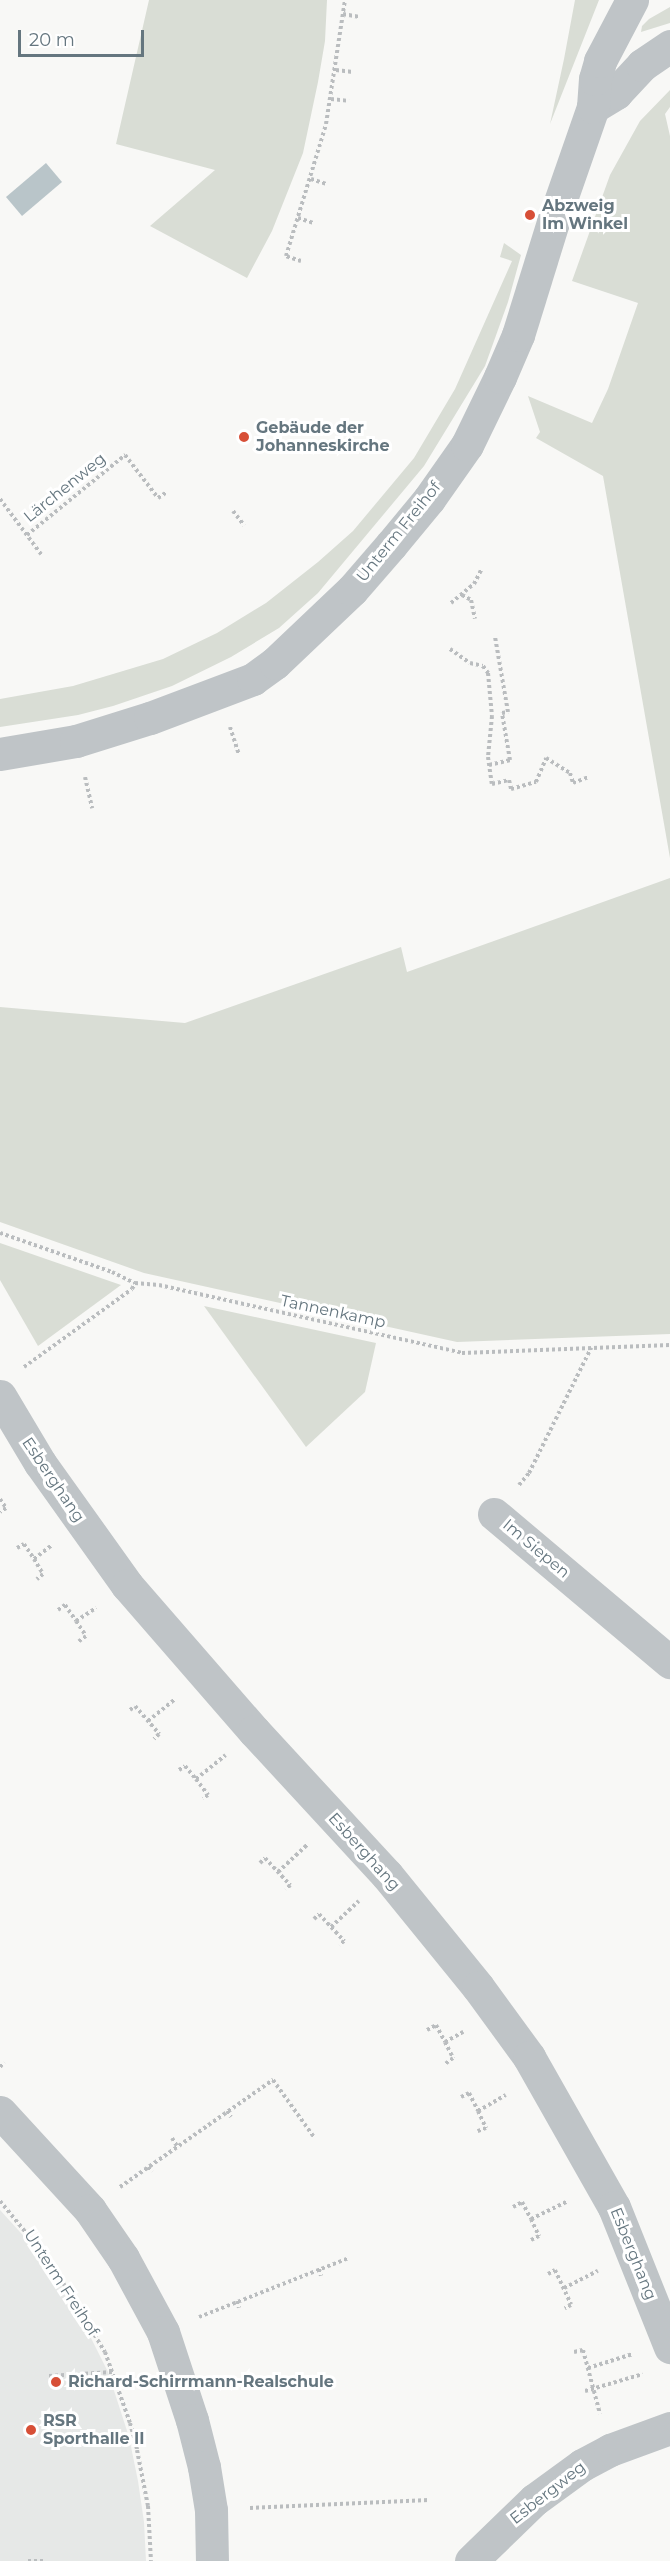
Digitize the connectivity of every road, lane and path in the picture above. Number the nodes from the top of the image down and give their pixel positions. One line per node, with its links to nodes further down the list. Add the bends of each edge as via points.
1 (345, 0): 3 (path)
2 (632, 0): 10 (street, Unterm Freihof, via 600,61)
3 (343, 14): 4 (path); 6 (path)
4 (360, 17)
5 (670, 46): 10 (street, via 642,65 616,93)
6 (336, 70): 7 (path); 8 (path)
7 (353, 72)
8 (331, 99): 9 (path); 11 (path)
9 (349, 101)
10 (593, 107): 28 (street, Unterm Freihof, via 518,335 472,434 429,499 352,590 253,679 76,741)
11 (311, 179): 12 (path); 13 (path)
12 (326, 184)
13 (298, 218): 14 (path); 15 (path, via 286,256)
14 (313, 222)
15 (302, 261)
16 (167, 492): 20 (path, Lärchenweg, via 158,498 125,455)
17 (0, 499): 20 (path, Lärchenweg)
18 (233, 511): 19 (path)
19 (244, 525)
20 (27, 535): 21 (path, Lärchenweg)
21 (41, 554)
22 (481, 570): 23 (path)
23 (462, 595): 24 (path); 25 (path, via 471,600)
24 (451, 603)
25 (475, 620)
26 (495, 637): 29 (path, via 508,712 502,713 510,760)
27 (450, 648): 29 (path, via 470,663 483,666 488,673 492,716)
28 (0, 754)
29 (489, 765): 30 (path, via 492,784 509,780 511,789 536,782 546,758 570,773 573,783)
30 (589, 777)
31 (0, 1233): 32 (path, Tannenkamp)
32 (135, 1283): 34 (path, Tannenkamp, via 159,1285 462,1353); 35 (path)
33 (670, 1345): 34 (path, Tannenkamp)
34 (591, 1348): 38 (path, Im Siepen, via 529,1473)
35 (9, 1384): 98 (street, Esberghang, via 40,1463 128,1585 254,1731 387,1875 529,2057 614,2207)
36 (0, 1499): 37 (path, via 6,1508)
37 (0, 1512)
38 (494, 1514): 47 (street, Im Siepen)
39 (60, 1540): 41 (path, Esberghang)
40 (17, 1548): 41 (path, via 24,1544)
41 (34, 1559): 42 (path, via 43,1574)
42 (37, 1579)
43 (97, 1607): 45 (path)
44 (58, 1610): 45 (path, via 65,1605)
45 (76, 1621): 46 (path, via 86,1636)
46 (79, 1641)
47 (670, 1662)
48 (178, 1696): 50 (path)
49 (130, 1710): 50 (path, via 135,1706)
50 (148, 1721): 51 (path, via 159,1734)
51 (154, 1739)
52 (229, 1753): 54 (path)
53 (179, 1770): 54 (path, via 185,1766)
54 (196, 1779): 55 (path, via 208,1795)
55 (203, 1798)
56 (315, 1838): 58 (path, Esberghang)
57 (260, 1863): 58 (path, via 265,1858)
58 (278, 1872): 59 (path, via 290,1885)
59 (286, 1890)
60 (365, 1895): 62 (path, Esberghang)
61 (314, 1919): 62 (path, via 319,1914)
62 (331, 1927): 63 (path, via 344,1941)
63 (339, 1945)
64 (428, 2030): 66 (path, via 436,2025)
65 (464, 2032): 66 (path)
66 (445, 2042): 68 (path, via 453,2058)
67 (4, 2062): 69 (path)
68 (444, 2064)
69 (0, 2067)
70 (513, 2092): 72 (path)
71 (461, 2097): 72 (path, via 469,2093)
72 (478, 2110): 76 (path, via 486,2127)
73 (227, 2111): 75 (path); 77 (path, via 273,2080); 79 (path)
74 (0, 2112): 85 (street)
75 (231, 2117)
76 (478, 2132)
77 (314, 2137)
78 (172, 2138): 79 (path)
79 (177, 2146): 80 (path)
80 (148, 2167): 81 (path); 85 (path)
81 (152, 2172)
82 (578, 2195): 86 (path)
83 (0, 2201): 102 (path, Unterm Freihof, via 44,2252 77,2302)
84 (513, 2207): 86 (path, via 522,2202)
85 (90, 2210): 97 (street, via 123,2258)
86 (531, 2219): 87 (path, via 539,2236)
87 (531, 2240)
88 (349, 2258): 89 (path)
89 (319, 2269): 92 (path); 94 (path)
90 (601, 2270): 93 (path)
91 (548, 2274): 93 (path, via 555,2270)
92 (321, 2276)
93 (564, 2288): 96 (path, via 571,2305)
94 (237, 2301): 95 (path); 97 (path)
95 (239, 2308)
96 (565, 2308)
97 (163, 2332): 109 (street, via 192,2420)
98 (670, 2347)
99 (574, 2352): 101 (path, via 583,2350)
100 (603, 2364): 101 (path)
101 (588, 2368): 105 (path)
102 (112, 2372): 104 (path); 112 (path, Unterm Freihof, via 130,2423 143,2480)
103 (648, 2373): 105 (path)
104 (50, 2376)
105 (593, 2389): 106 (path)
106 (585, 2391)
107 (670, 2428): 114 (street, Esbergweg, via 582,2465 534,2500)
108 (429, 2500): 109 (path)
109 (211, 2510): 113 (street)
110 (28, 2561): 111 (path)
111 (45, 2561)
112 (151, 2561)
113 (212, 2561)
114 (471, 2561)

